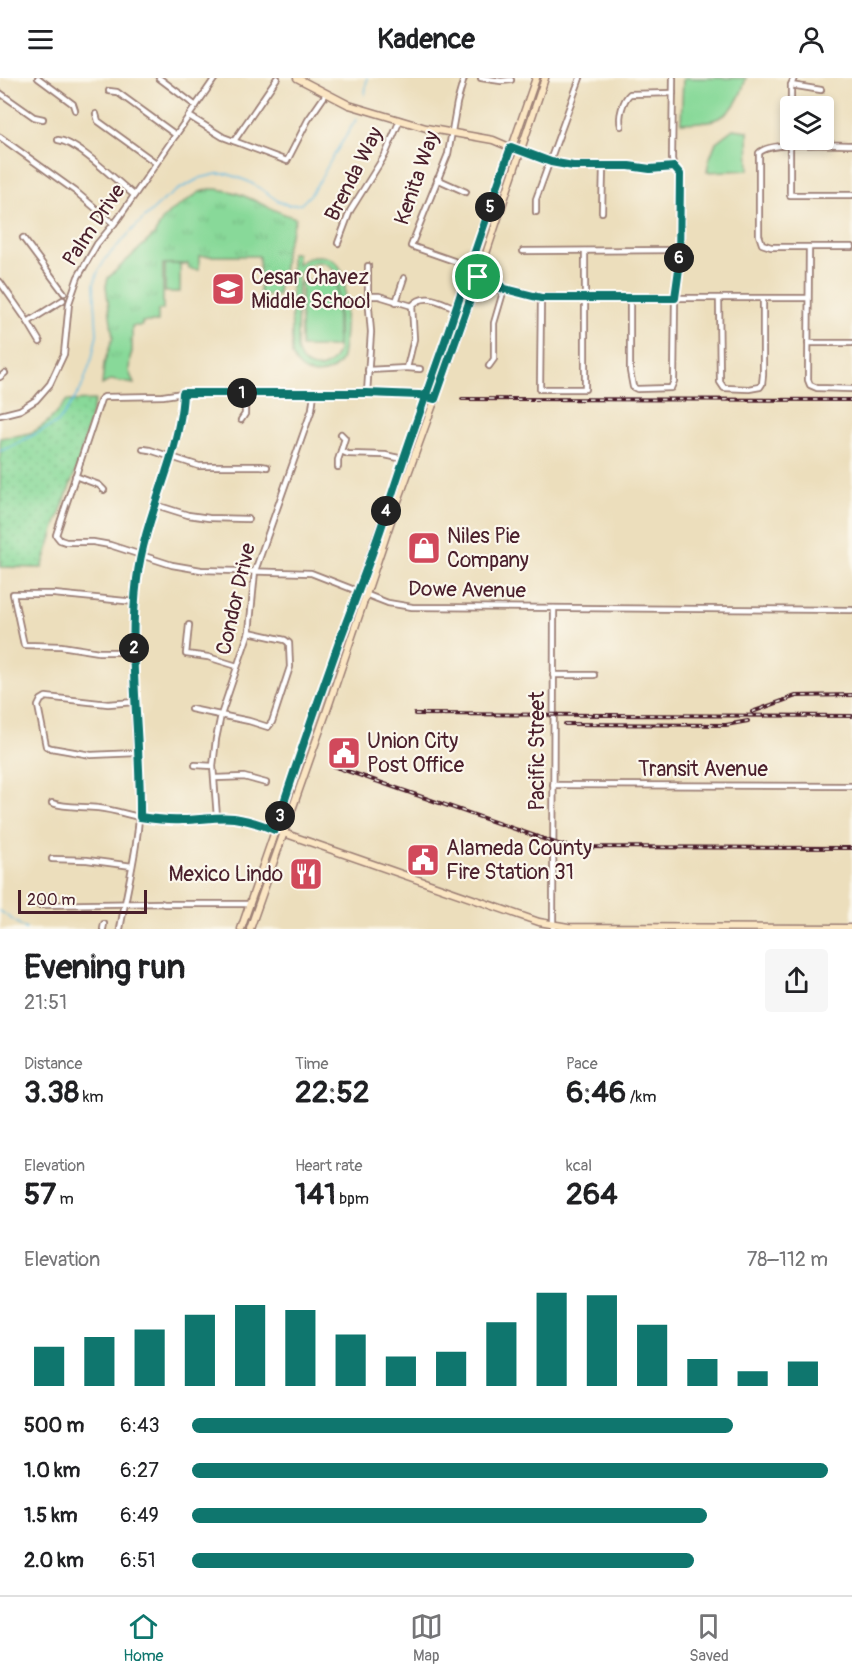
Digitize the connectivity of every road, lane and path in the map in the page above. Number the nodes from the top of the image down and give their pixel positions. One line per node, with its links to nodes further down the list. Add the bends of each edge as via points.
1 (38, 78): 22 (street, via 74,104)
2 (159, 78): 21 (street)
3 (215, 78): 21 (street, Palm Drive)
4 (277, 78): 32 (street)
5 (297, 78): 19 (main road)
6 (464, 78): 28 (street, Kenita Way)
7 (481, 78): 13 (street)
8 (536, 78): 36 (main road)
9 (545, 78): 38 (main road)
10 (580, 78): 39 (street)
11 (673, 78): 18 (street)
12 (794, 78): 14 (street)
13 (511, 80)
14 (791, 86): 16 (street); 20 (street)
15 (109, 90): 29 (street)
16 (821, 90)
17 (0, 93): 25 (street)
18 (673, 93): 27 (street, via 630,94 619,120); 42 (street)
19 (326, 94): 26 (main road); 32 (street, via 287,161)
20 (791, 96)
21 (196, 106): 24 (street, Palm Drive)
22 (75, 110)
23 (96, 114): 40 (street, via 98,121)
24 (189, 116): 29 (street, Palm Drive); 32 (street)
25 (43, 119)
26 (400, 120): 28 (main road); 51 (street, Brenda Way, via 385,154 350,211)
27 (621, 126)
28 (452, 132): 36 (main road); 43 (street, Kenita Way)
29 (176, 135): 40 (street, Palm Drive)
30 (0, 137): 49 (street)
31 (58, 140): 45 (street, via 94,161)
32 (234, 141)
33 (834, 145): 34 (street)
34 (852, 145)
35 (780, 146): 53 (street, via 759,153 759,240 771,248)
36 (511, 147): 38 (main road); 77 (main road)
37 (790, 150): 46 (street, via 790,195)
38 (519, 151): 39 (street); 60 (main road)
39 (551, 162): 41 (street); 47 (street, via 536,199)
40 (156, 163): 45 (street, Palm Drive)
41 (603, 167): 42 (street); 48 (street)
42 (674, 167): 54 (street, via 680,174)
43 (437, 179): 44 (street); 57 (street, Kenita Way, via 411,246)
44 (466, 192)
45 (134, 195): 49 (street, Palm Drive)
46 (852, 195)
47 (536, 212)
48 (602, 213)
49 (114, 224): 64 (street, Palm Drive, via 92,253)
50 (23, 238): 63 (street)
51 (338, 243)
52 (852, 247): 53 (street)
53 (808, 248): 70 (street)
54 (680, 250): 56 (street); 69 (street)
55 (523, 251): 56 (street)
56 (585, 251): 68 (street)
57 (454, 261)
58 (368, 266): 65 (street)
59 (404, 278): 74 (street)
60 (477, 280): 62 (street, via 499,290); 92 (main road)
61 (0, 282): 78 (street)
62 (503, 288): 67 (street); 82 (street, via 494,323 494,359)
63 (64, 293): 64 (street, Palm Drive); 73 (street, Palm Drive)
64 (71, 293): 75 (street, Palm Drive)
65 (368, 296): 74 (street); 85 (street)
66 (630, 297): 68 (street); 69 (street); 69 (street, via 630,378 637,388 671,388 674,381)
67 (541, 298): 68 (street); 68 (street, via 540,390 585,388)
68 (585, 298)
69 (675, 298): 71 (street)
70 (807, 298): 72 (street); 80 (street)
71 (719, 299): 72 (street); 72 (street, via 720,382 724,388 749,389 760,387 764,375)
72 (763, 299)
73 (63, 300): 75 (street); 78 (street)
74 (396, 302): 76 (street)
75 (69, 303): 93 (street, Palm Drive, via 64,354 50,384 20,410)
76 (412, 306): 77 (street, via 424,298); 83 (street, via 414,339)
77 (456, 308): 91 (main road)
78 (28, 322): 79 (street)
79 (40, 342)
80 (808, 343): 81 (street); 86 (street, via 810,386)
81 (852, 343)
82 (489, 366)
83 (407, 369): 84 (street); 85 (street)
84 (420, 369)
85 (368, 370): 90 (street)
86 (852, 389)
87 (183, 393): 88 (street); 98 (street, via 179,431); 102 (street, via 101,399)
88 (245, 393): 89 (street); 94 (street, via 245,414)
89 (314, 393): 90 (street); 107 (street, Condor Drive, via 312,409)
90 (367, 393): 91 (street)
91 (425, 396): 92 (street); 99 (main road)
92 (435, 399): 109 (main road)
93 (0, 415)
94 (241, 420)
95 (341, 434): 97 (street, via 345,438)
96 (143, 449): 98 (street)
97 (341, 451): 99 (street); 101 (street)
98 (171, 456): 100 (street, via 200,466); 104 (street)
99 (403, 459): 108 (main road)
100 (267, 467)
101 (338, 468)
102 (75, 476): 103 (street); 106 (street, Dowe Avenue, via 56,530 57,538 71,543 103,543)
103 (104, 489)
104 (156, 505): 105 (street, via 199,517); 106 (street)
105 (248, 519)
106 (142, 554): 107 (street, Dowe Avenue, via 201,570); 110 (street)
107 (255, 571): 108 (street, Dowe Avenue, via 311,573); 114 (street, Condor Drive)
108 (358, 591): 109 (street, Dowe Avenue); 132 (main road)
109 (366, 594): 111 (street, Dowe Avenue, via 412,608); 133 (main road)
110 (135, 602): 115 (street); 115 (street, via 13,594 24,645)
111 (554, 608): 112 (street, Dowe Avenue); 117 (street, Pacific Street)
112 (852, 610)
113 (189, 625): 116 (street, via 186,654)
114 (249, 632): 116 (street, Condor Drive); 121 (street, via 289,643 290,667 272,722 268,727)
115 (134, 652): 119 (street)
116 (237, 666): 121 (street, Condor Drive)
117 (553, 675): 118 (street); 127 (street, Pacific Street)
118 (594, 675)
119 (135, 702): 122 (street); 122 (street, via 108,704 46,697 39,706 46,746 91,755)
120 (191, 709): 121 (street)
121 (221, 715): 124 (street, Condor Drive)
122 (137, 753): 130 (street)
123 (195, 765): 124 (street)
124 (213, 766): 125 (street, Condor Drive)
125 (215, 778): 126 (street, via 244,777); 131 (street, Condor Drive)
126 (266, 783)
127 (553, 785): 128 (street, Transit Avenue); 139 (street, Pacific Street)
128 (852, 786)
129 (52, 803): 130 (street)
130 (140, 817): 131 (street); 135 (street)
131 (217, 817): 132 (street)
132 (275, 830): 133 (main road); 137 (main road)
133 (284, 834): 139 (main road); 143 (main road)
134 (52, 859): 135 (street)
135 (132, 866): 136 (street)
136 (125, 904): 137 (street); 138 (street); 141 (street)
137 (249, 904): 142 (main road)
138 (39, 905)
139 (553, 927): 140 (main road)
140 (852, 928)
141 (120, 929)
142 (241, 929)
143 (250, 929)

